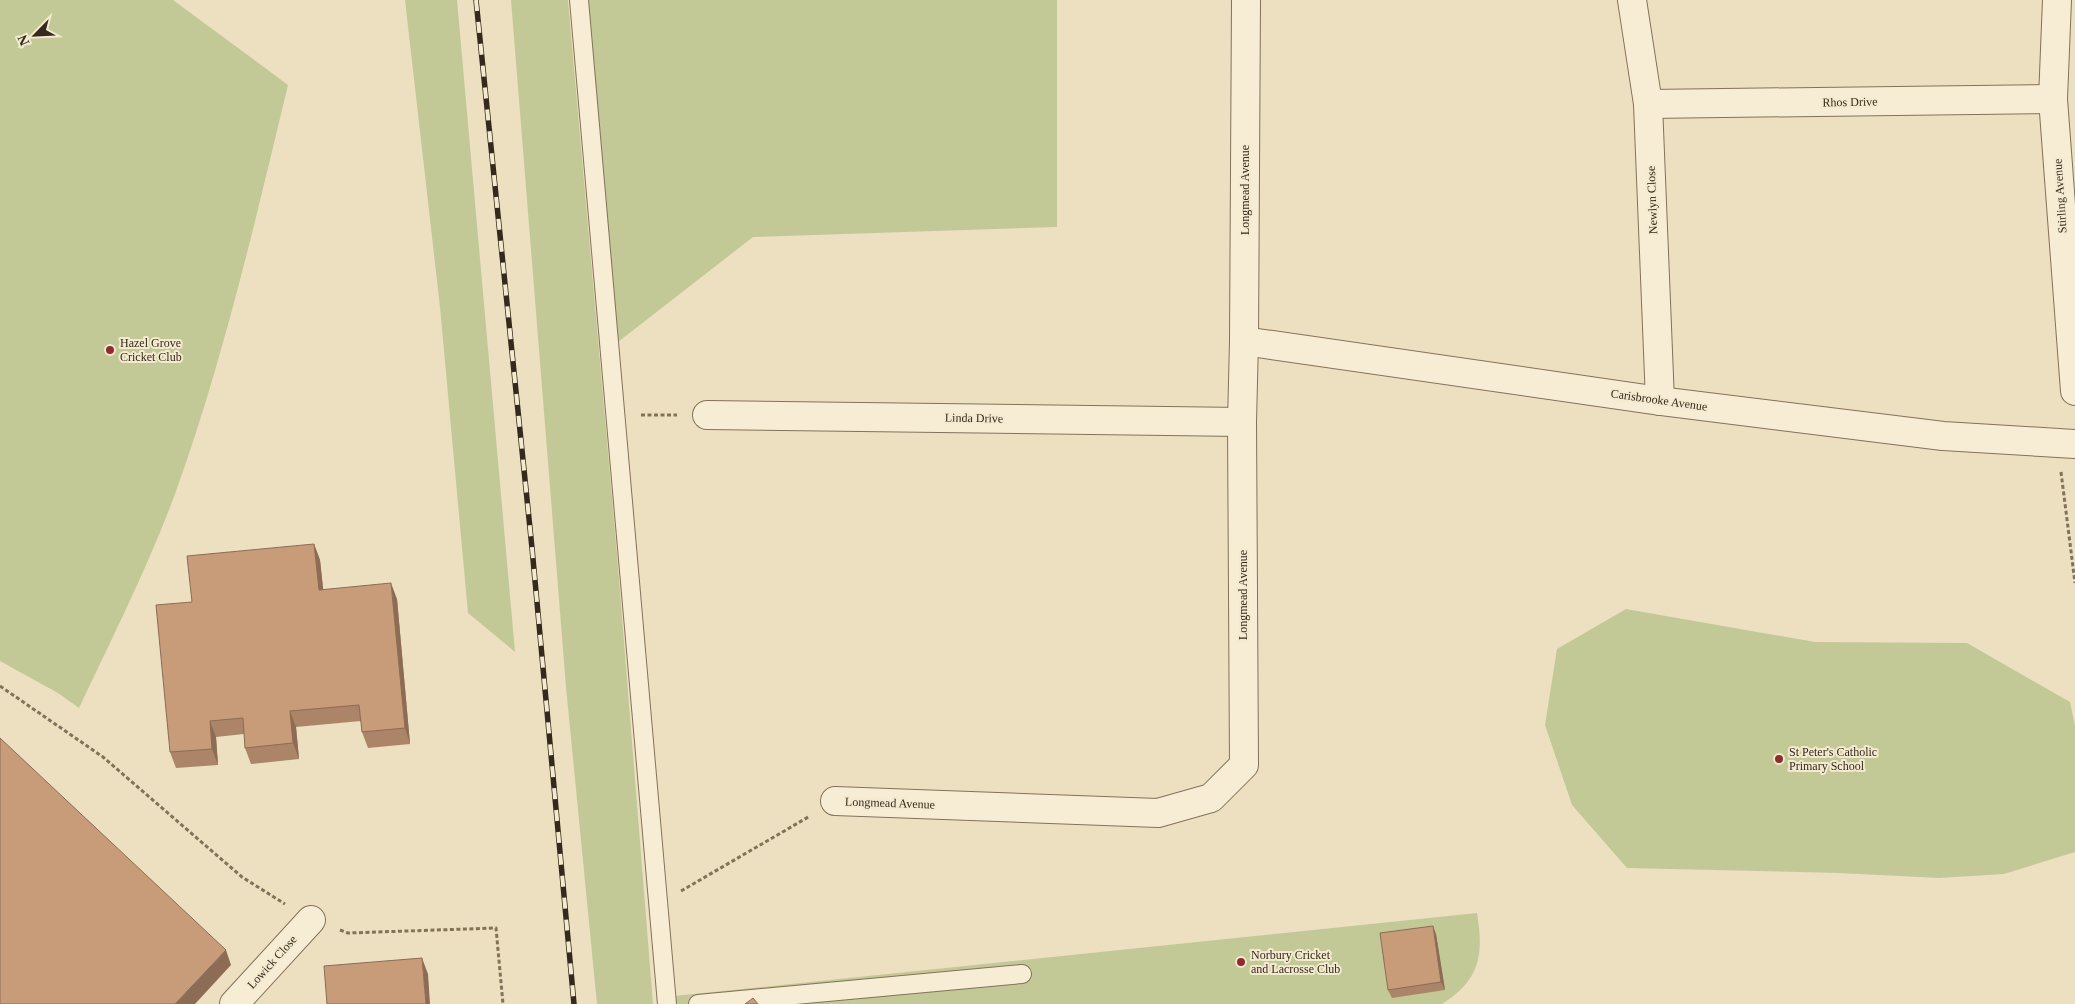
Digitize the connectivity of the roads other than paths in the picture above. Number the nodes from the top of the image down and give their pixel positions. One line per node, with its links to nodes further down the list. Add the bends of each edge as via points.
1 (579, 0): 17 (lane)
2 (1246, 0): 7 (street, Longmead Avenue)
3 (1632, 0): 6 (street, Newlyn Close)
4 (2057, 0): 5 (street, Stirling Avenue)
5 (2053, 99): 6 (street, Rhos Drive); 8 (street, Stirling Avenue)
6 (1648, 104): 9 (street, Newlyn Close)
7 (1244, 341): 9 (street, Carisbrooke Avenue); 11 (street, Longmead Avenue)
8 (2075, 391)
9 (1660, 401): 12 (street, Carisbrooke Avenue, via 1943,436)
10 (707, 415): 11 (street, Linda Drive)
11 (1242, 422): 13 (street, Longmead Avenue, via 1244,765 1211,798 1158,813)
12 (2066, 444)
13 (835, 801)
14 (311, 920): 16 (street, Lowick Close)
15 (1022, 974): 18 (lane)
16 (234, 1004)
17 (667, 1004)
18 (698, 1004)

